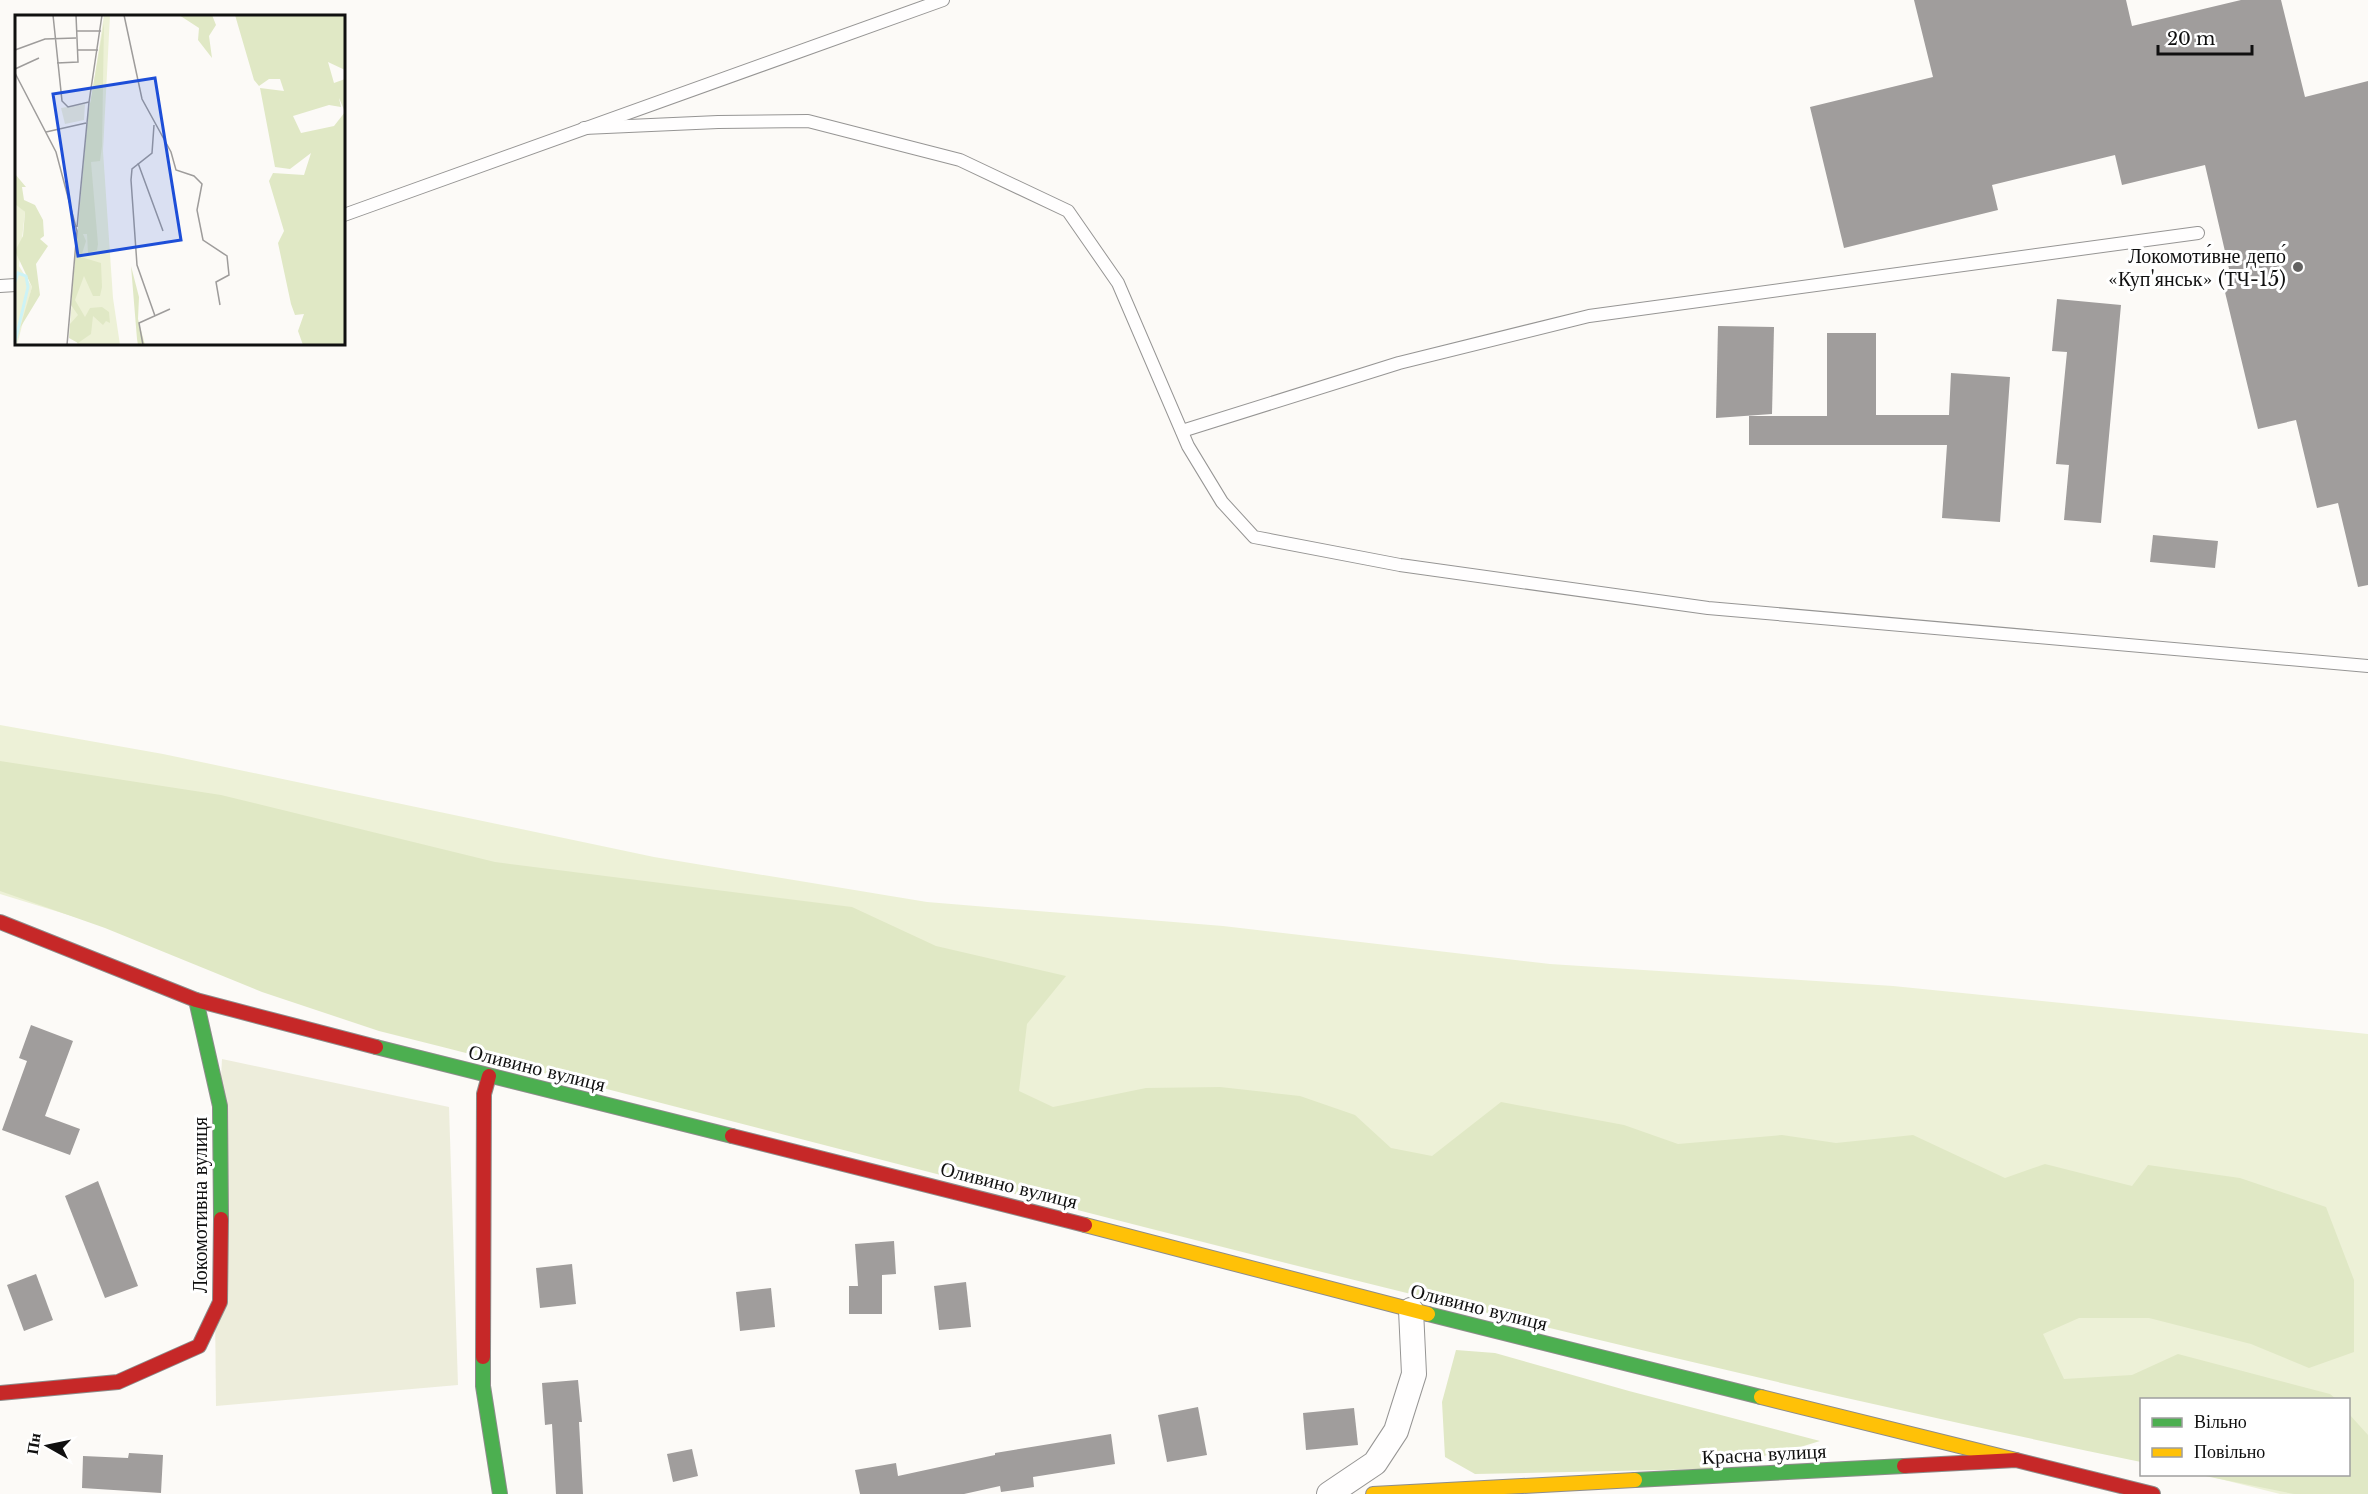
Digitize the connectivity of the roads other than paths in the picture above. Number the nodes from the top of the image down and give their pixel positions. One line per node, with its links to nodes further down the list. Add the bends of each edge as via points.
1 (943, 0): 2 (lane)
2 (584, 128): 3 (lane); 7 (lane, via 808,121 960,160 1068,212 1118,284)
3 (345, 215)
4 (2198, 234): 7 (lane, via 1589,316 1399,363)
5 (15, 285): 6 (lane)
6 (0, 286)
7 (1182, 431): 8 (lane, via 1222,502 1254,537 1400,565 1708,608)
8 (2368, 666)
9 (0, 922): 10 (street, Оливино вулиця)
10 (196, 1000): 11 (street, Оливино вулиця); 13 (street, Локомотивна вулиця, via 220,1106 220,1302 199,1346 118,1382)
11 (489, 1076): 12 (street, Оливино вулиця, via 1010,1205); 15 (street, via 484,1094 483,1386)
12 (1411, 1310): 14 (street, Оливино вулиця); 16 (street, via 1414,1374 1396,1431 1375,1463)
13 (0, 1393)
14 (2016, 1460): 17 (street, Красна вулиця); 18 (street, Красна вулиця)
15 (500, 1494)
16 (1329, 1494)
17 (1373, 1494)
18 (2152, 1494)

